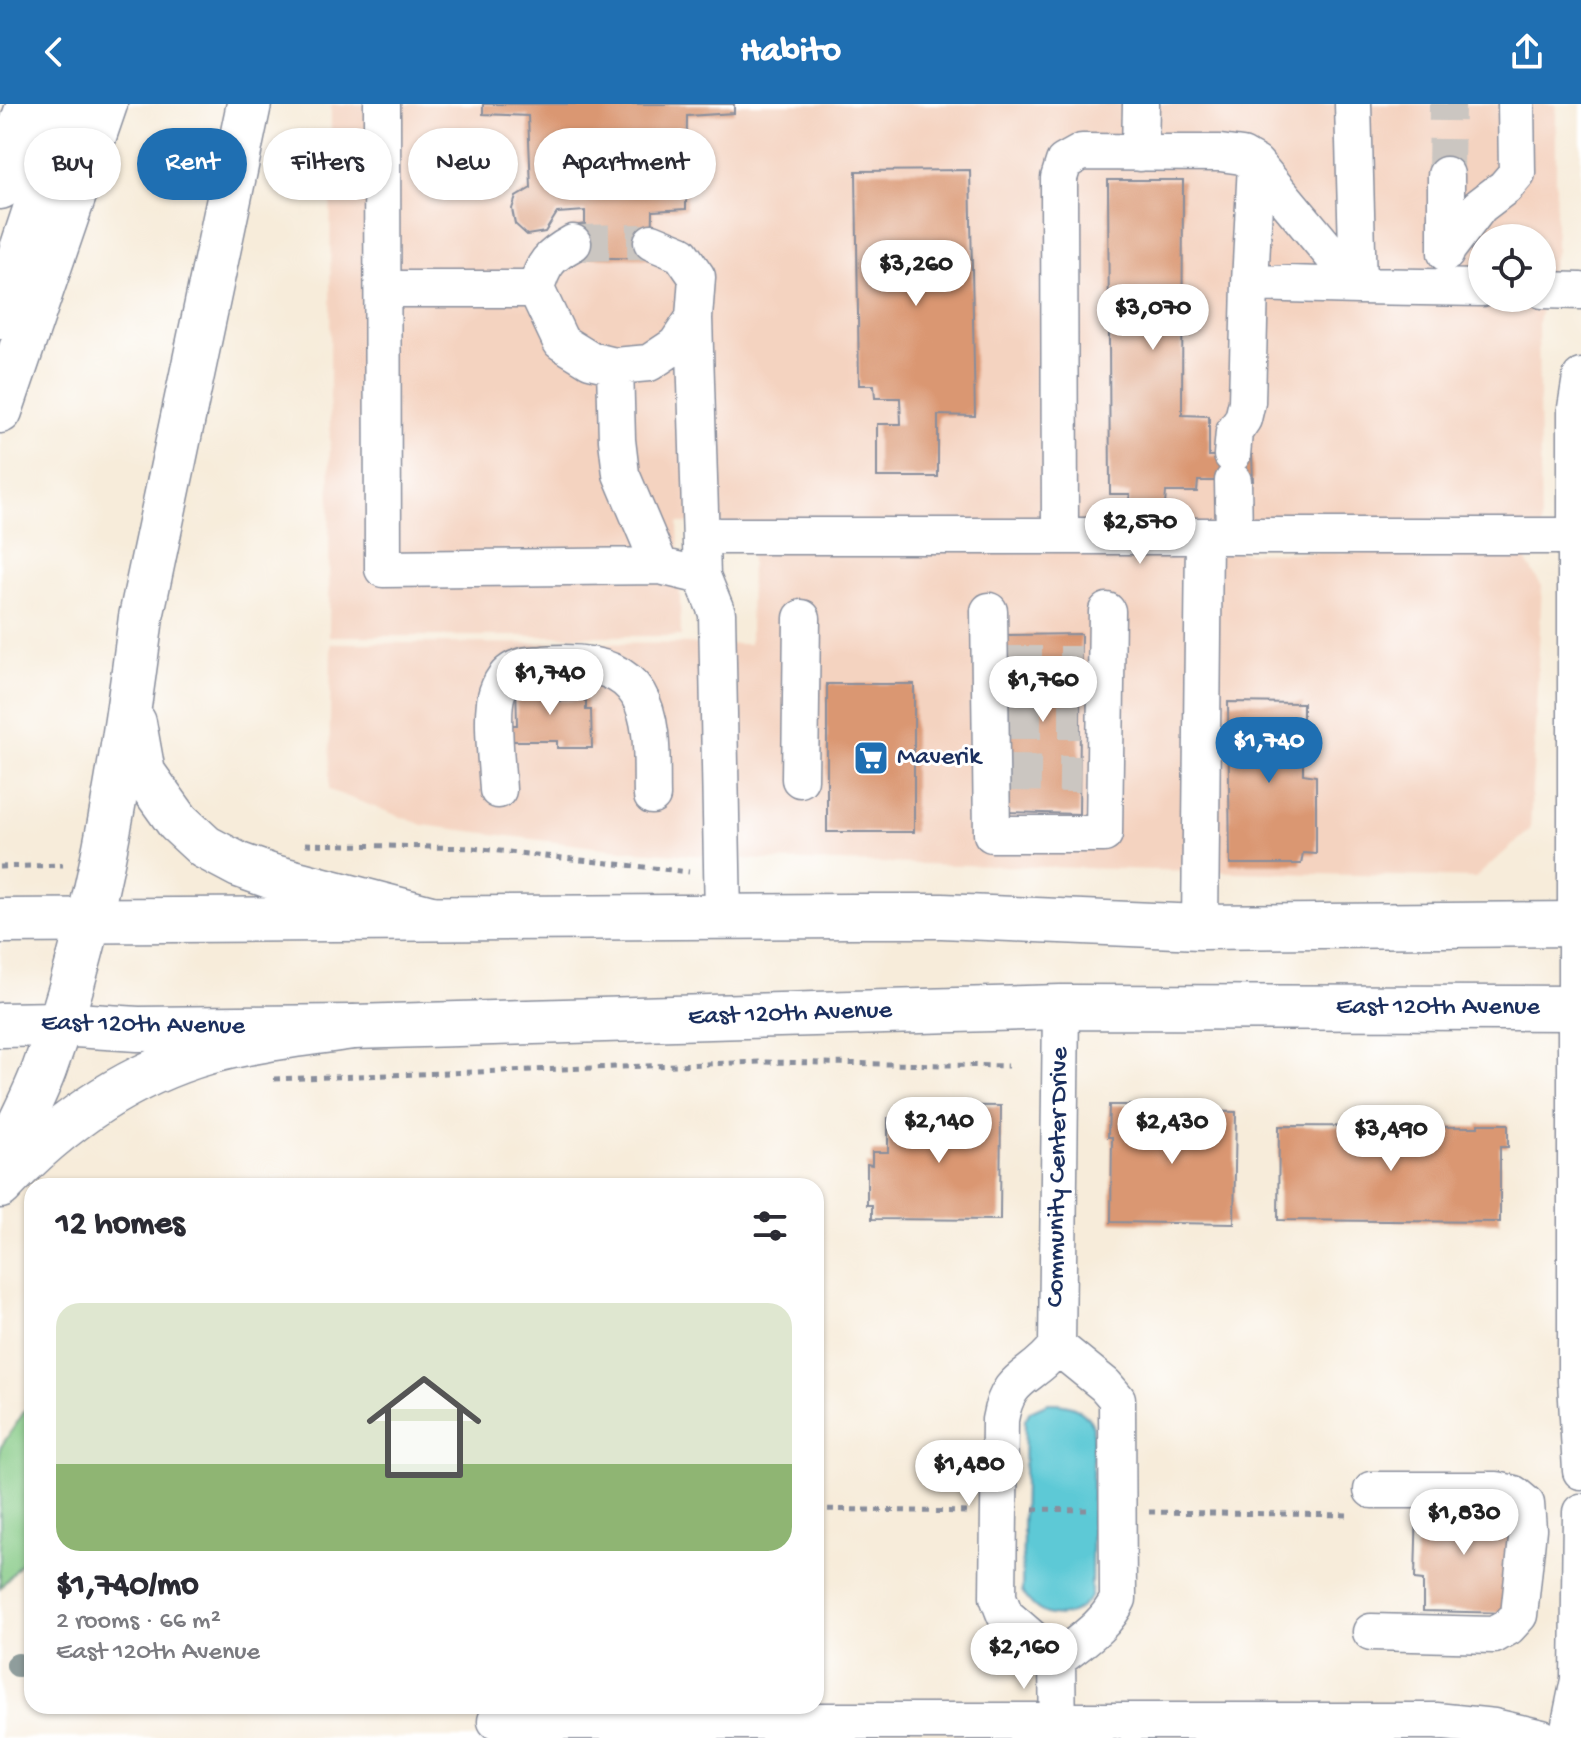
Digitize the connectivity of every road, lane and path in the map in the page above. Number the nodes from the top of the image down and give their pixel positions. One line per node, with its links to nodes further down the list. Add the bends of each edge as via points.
1 (29, 104): 12 (main road)
2 (70, 104): 23 (main road)
3 (105, 104): 27 (main road)
4 (249, 104): 37 (main road, via 141,617)
5 (382, 104): 19 (street)
6 (1141, 104): 9 (street)
7 (1353, 104): 18 (street)
8 (1516, 104): 15 (street, via 1517,173 1473,214)
9 (1140, 153): 10 (street, via 1220,153); 29 (street, via 1082,152 1064,162 1059,178)
10 (1256, 164): 17 (street); 18 (street)
11 (1446, 175): 15 (street)
12 (0, 187)
13 (652, 242): 24 (street, via 681,254 697,277)
14 (573, 243): 20 (street, via 542,268)
15 (1446, 269): 16 (street); 18 (street)
16 (1468, 281)
17 (1250, 283): 18 (street); 30 (street, via 1247,402 1234,432 1233,468)
18 (1358, 286)
19 (383, 289): 20 (street); 32 (street, via 383,569)
20 (536, 289): 25 (street, via 561,342 590,360)
21 (1556, 290): 22 (street)
22 (1581, 291)
23 (0, 316)
24 (694, 318): 25 (street, via 676,345 649,363); 28 (street)
25 (615, 366): 32 (street, via 621,474)
26 (1581, 377): 31 (street, via 1576,408)
27 (0, 411)
28 (702, 536): 29 (street); 33 (street)
29 (1060, 536): 30 (street)
30 (1219, 536): 31 (street); 48 (street)
31 (1578, 536): 47 (street)
32 (660, 566): 33 (street)
33 (702, 576): 43 (street, via 718,625)
34 (989, 611): 35 (street, via 998,664 992,834 1104,834 1092,774 1093,664)
35 (1107, 611)
36 (802, 618): 38 (street)
37 (130, 703): 44 (main road, via 143,773 178,822 205,847 270,876); 45 (main road)
38 (800, 779)
39 (498, 790): 40 (street, via 495,696 504,677 521,666 585,663 622,677 644,706)
40 (652, 796)
41 (10, 866): 42 (path)
42 (0, 867)
43 (723, 916): 44 (main road); 48 (main road, via 942,916)
44 (431, 918): 45 (main road)
45 (90, 919): 46 (main road); 51 (main road)
46 (0, 921)
47 (1579, 924): 48 (main road); 50 (street)
48 (1200, 927)
49 (1061, 1007): 50 (main road, East 120th Avenue); 53 (main road, East 120th Avenue); 58 (street, Community Center Drive)
50 (1579, 1008): 59 (street, via 1576,1381)
51 (59, 1024): 52 (main road, East 120th Avenue); 53 (main road, East 120th Avenue, via 138,1029); 56 (main road, via 43,1073)
52 (0, 1025)
53 (353, 1027): 57 (main road, via 211,1051 160,1068 77,1117)
54 (1008, 1066): 55 (path, via 762,1062)
55 (272, 1079)
56 (0, 1164)
57 (0, 1186)
58 (1057, 1346): 62 (street, via 1047,1361 1013,1385 1003,1403 1000,1420); 63 (street, via 1117,1399)
59 (1581, 1471)
60 (1365, 1503): 63 (path); 65 (street, via 1497,1490 1526,1504 1528,1529 1519,1615 1508,1627 1494,1635)
61 (824, 1509): 62 (path)
62 (1011, 1510): 63 (path); 66 (street, via 998,1597 1005,1615)
63 (1105, 1511): 66 (street, via 1118,1599 1100,1626)
64 (1581, 1512): 70 (street, via 1579,1680)
65 (1371, 1632)
66 (1057, 1660): 68 (street)
67 (496, 1721): 68 (street)
68 (1058, 1729): 69 (street, via 1436,1721)
69 (1542, 1738)
70 (1567, 1738)

